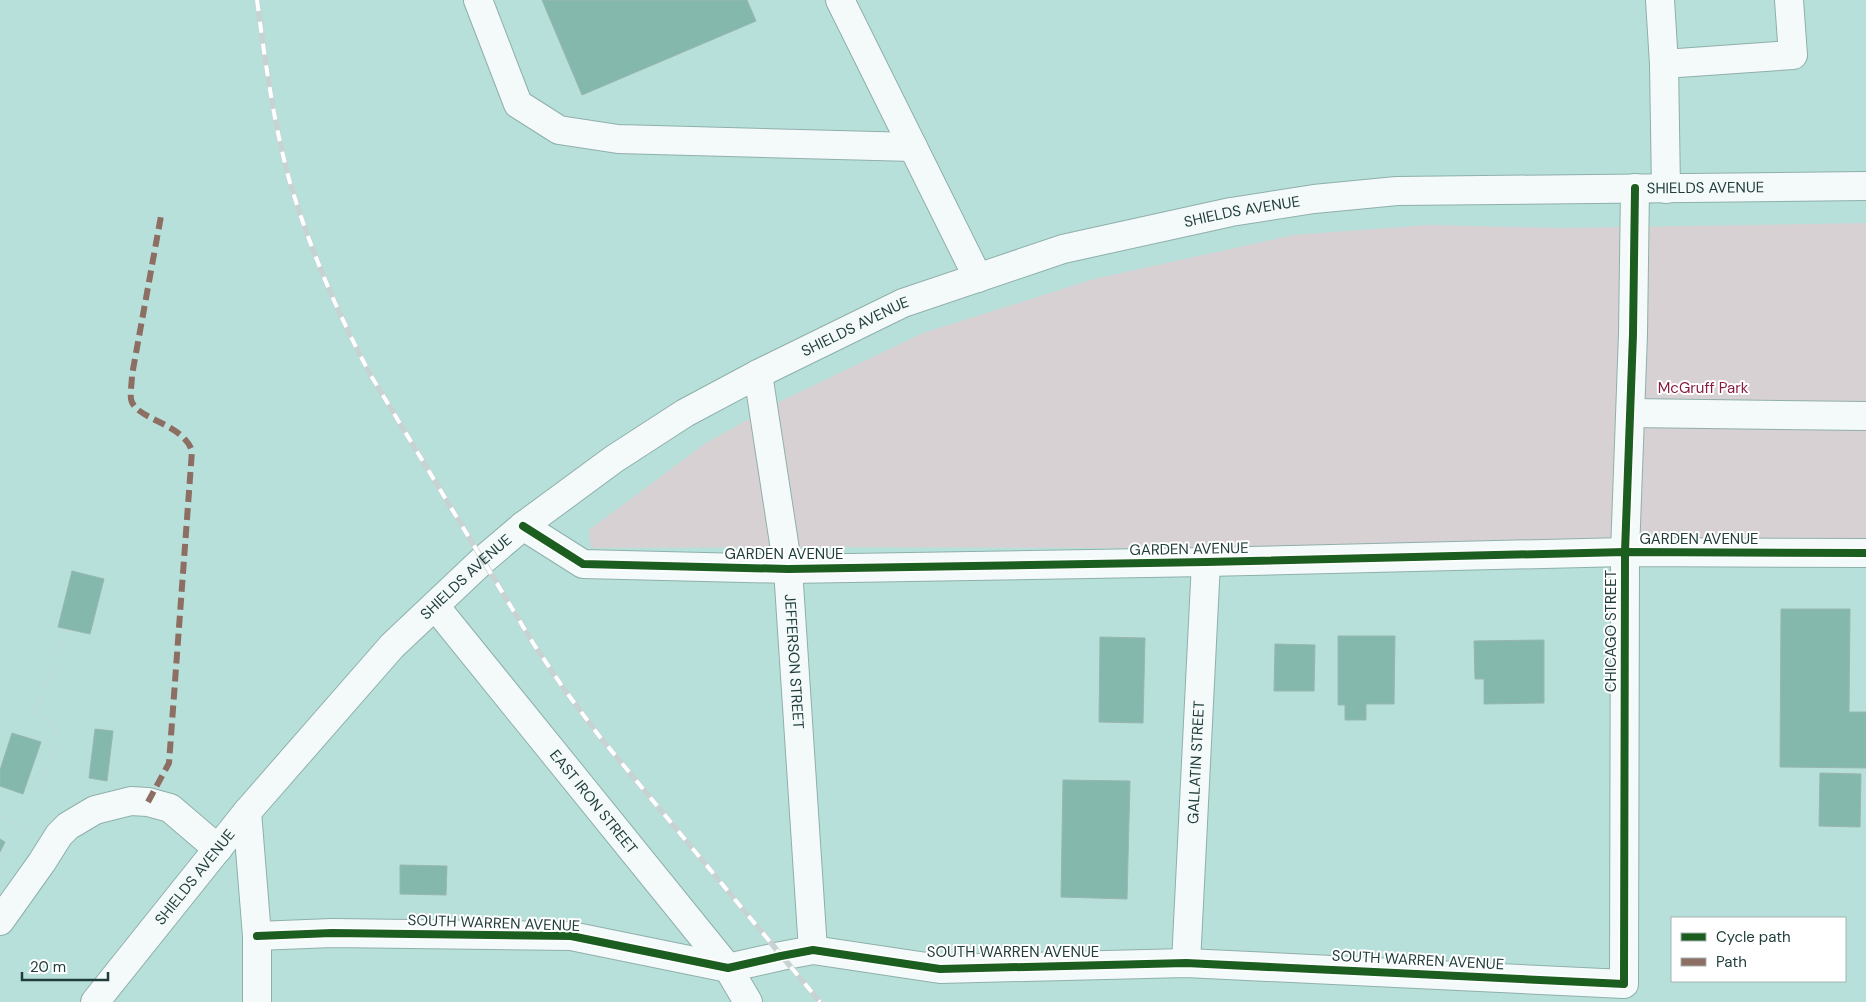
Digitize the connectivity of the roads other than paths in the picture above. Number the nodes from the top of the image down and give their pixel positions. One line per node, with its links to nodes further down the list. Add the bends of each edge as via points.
1 (478, 0): 6 (street, via 518,104 559,130 618,139)
2 (840, 0): 6 (street)
3 (1660, 0): 5 (street)
4 (1789, 0): 5 (street, via 1793,55)
5 (1664, 64): 9 (street)
6 (913, 147): 10 (street)
7 (1866, 186): 9 (street, SHIELDS AVENUE)
8 (1635, 188): 9 (street, SHIELDS AVENUE); 10 (street, SHIELDS AVENUE, via 1397,192 1314,199 1232,212 1063,249); 12 (street, CHICAGO STREET)
9 (1666, 190)
10 (978, 278): 11 (street, SHIELDS AVENUE, via 903,303)
11 (758, 374): 14 (street, SHIELDS AVENUE, via 685,414 614,459); 18 (street, JEFFERSON STREET)
12 (1631, 412): 13 (street); 15 (street, CHICAGO STREET)
13 (1866, 416)
14 (523, 526): 18 (street, GARDEN AVENUE, via 583,564); 19 (street, SHIELDS AVENUE)
15 (1625, 552): 16 (street, GARDEN AVENUE); 17 (street, GARDEN AVENUE); 27 (street, CHICAGO STREET)
16 (1866, 553)
17 (1206, 562): 18 (street, GARDEN AVENUE); 25 (street, GALLATIN STREET)
18 (788, 569): 24 (street, JEFFERSON STREET)
19 (435, 606): 20 (street, SHIELDS AVENUE, via 392,646); 26 (street, EAST IRON STREET)
20 (248, 812): 21 (street, SHIELDS AVENUE); 23 (street)
21 (218, 849): 22 (street, via 170,808 131,801 95,810 68,826 59,836); 28 (street, SHIELDS AVENUE)
22 (0, 921)
23 (257, 936): 26 (street, SOUTH WARREN AVENUE, via 332,933 571,936); 29 (street)
24 (812, 950): 25 (street, SOUTH WARREN AVENUE, via 940,969); 26 (street, SOUTH WARREN AVENUE)
25 (1186, 963): 27 (street, SOUTH WARREN AVENUE)
26 (728, 968): 30 (street, EAST IRON STREET)
27 (1624, 984)
28 (95, 1002)
29 (257, 1002)
30 (748, 1002)

